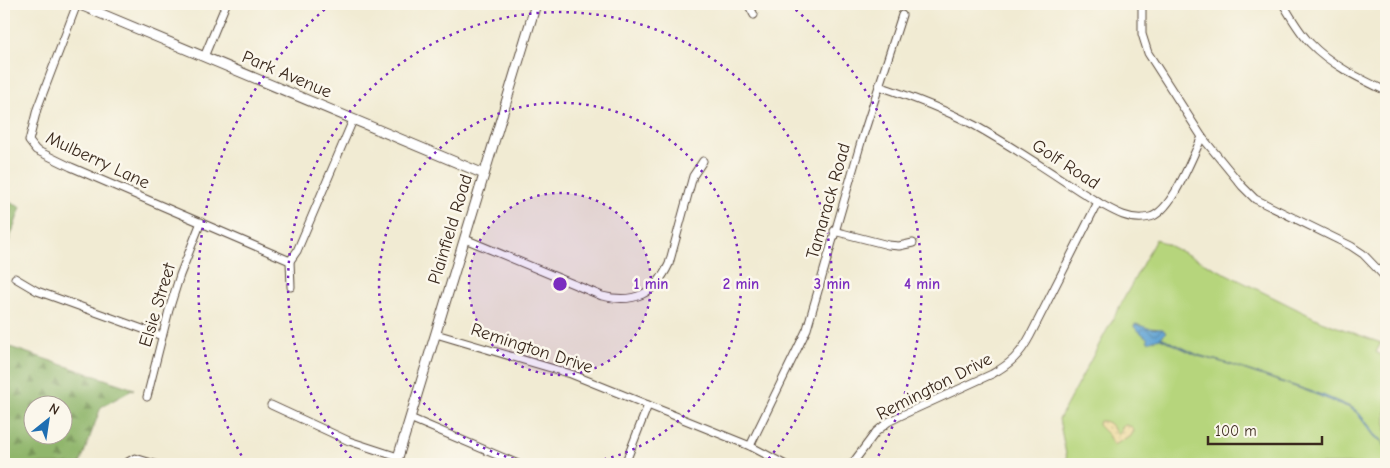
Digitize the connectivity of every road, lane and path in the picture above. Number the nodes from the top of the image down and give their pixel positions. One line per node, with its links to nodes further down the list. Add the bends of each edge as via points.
1 (77, 4): 9 (street, Park Avenue); 17 (street, Mulberry Lane, via 37,109 29,141 36,150 71,167)
2 (226, 4): 9 (street)
3 (536, 4): 15 (street, Plainfield Road)
4 (748, 4): 7 (street)
5 (1142, 4): 13 (street, via 1142,34 1148,53)
6 (1283, 4): 11 (street, via 1308,42 1324,57)
7 (754, 15)
8 (902, 15): 10 (street, Tamarack Road)
9 (204, 57): 12 (street, Park Avenue)
10 (879, 86): 16 (street, Golf Road, via 917,99 974,126); 18 (street, Tamarack Road)
11 (1386, 91)
12 (353, 120): 15 (street, Park Avenue); 21 (street)
13 (1202, 136): 16 (street, Golf Road, via 1171,200 1161,211 1151,217 1125,216); 23 (street, via 1255,199 1351,246)
14 (703, 161): 19 (street, via 693,176 669,264 655,284 632,298 623,300 602,296)
15 (484, 174): 19 (street, Plainfield Road)
16 (1098, 202): 38 (street, Remington Drive, via 1016,358 992,374 888,422 876,432)
17 (202, 222): 21 (street, Mulberry Lane); 26 (street, Elsie Street, via 180,275)
18 (834, 231): 20 (street, via 888,245); 31 (street, Tamarack Road, via 807,329)
19 (465, 239): 25 (street, Plainfield Road)
20 (913, 243)
21 (290, 261): 24 (street)
22 (15, 278): 26 (street, via 37,291)
23 (1386, 278)
24 (291, 287)
25 (436, 334): 29 (street, Remington Drive, via 571,374); 30 (street, Plainfield Road)
26 (162, 336): 27 (street, Elsie Street)
27 (147, 397)
28 (271, 405): 32 (street)
29 (648, 405): 31 (street, Remington Drive); 36 (street)
30 (410, 418): 32 (street, Plainfield Road); 35 (street)
31 (750, 446): 37 (street, Remington Drive)
32 (397, 461)
33 (124, 464): 34 (street, via 135,458)
34 (155, 464)
35 (518, 464)
36 (625, 464)
37 (784, 464)
38 (852, 464)

